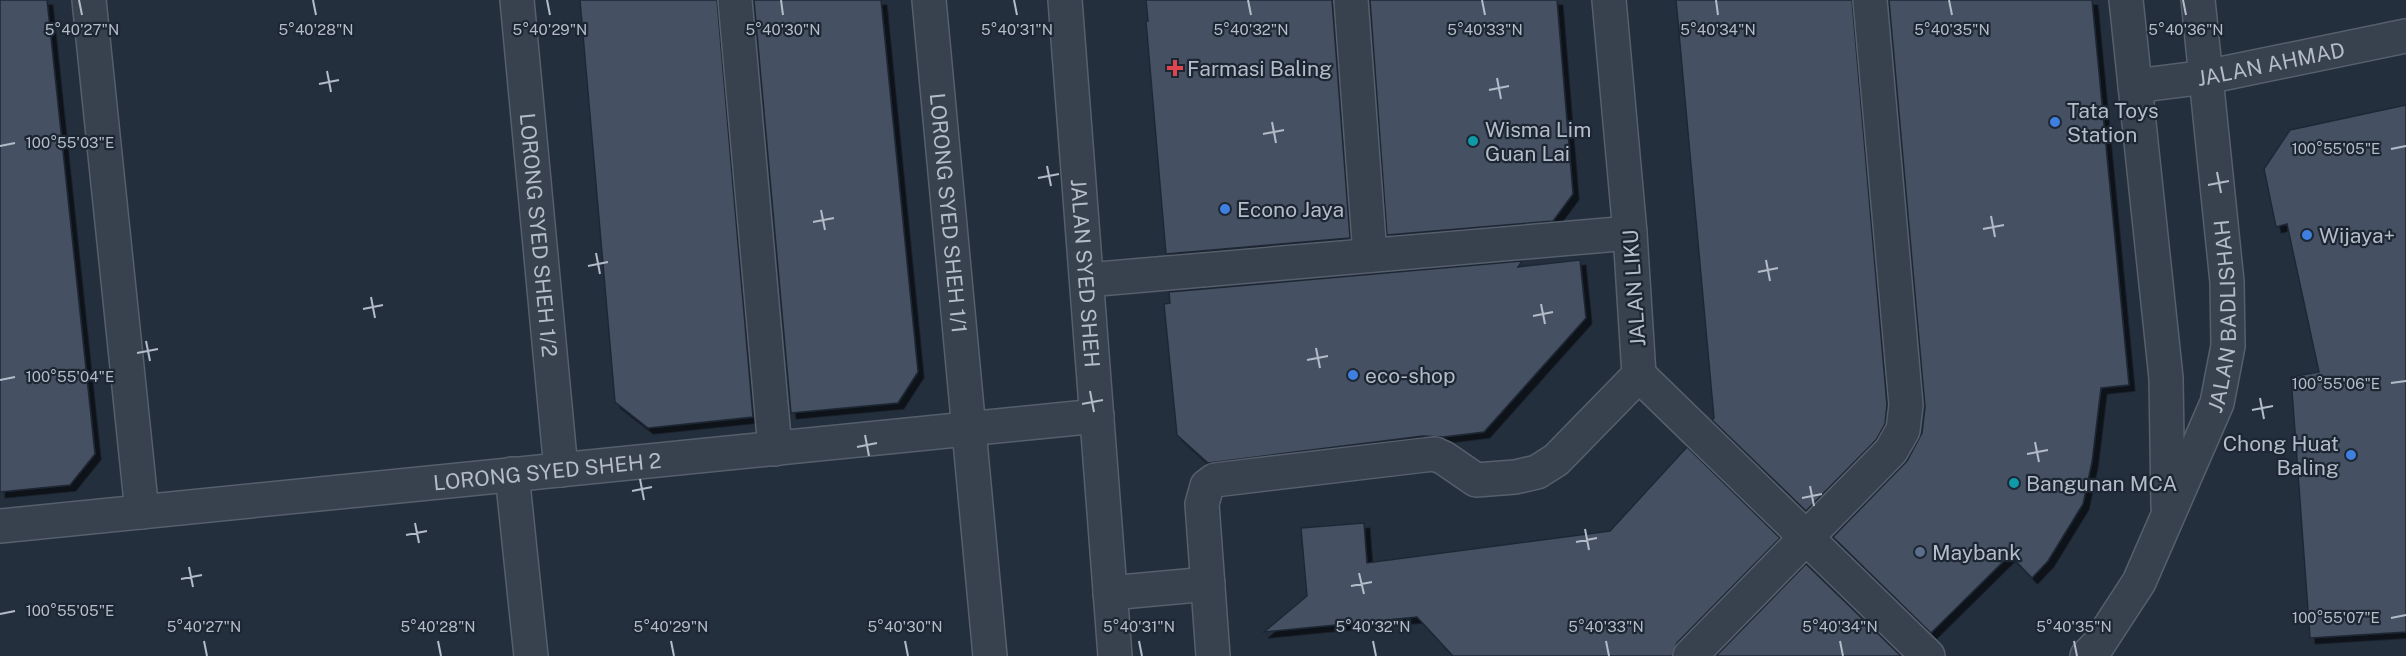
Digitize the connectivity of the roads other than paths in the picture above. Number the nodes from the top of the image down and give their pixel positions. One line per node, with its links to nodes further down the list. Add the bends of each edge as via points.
1 (89, 0): 23 (street)
2 (517, 0): 21 (street, LORONG SYED SHEH 1/2)
3 (735, 0): 20 (street)
4 (929, 0): 19 (street, LORONG SYED SHEH 1/1)
5 (1065, 0): 16 (street, JALAN SYED SHEH)
6 (1351, 0): 15 (street)
7 (1609, 0): 14 (street, JALAN LIKU)
8 (1870, 0): 26 (street, via 1906,405 1903,430 1892,451)
9 (2126, 0): 13 (street, JALAN BADLISHAH)
10 (2198, 0): 12 (street, JALAN BADLISHAH)
11 (2406, 36): 12 (street, JALAN AHMAD)
12 (2206, 77): 13 (street, JALAN AHMAD); 24 (street, JALAN BADLISHAH, via 2227,282 2228,346 2217,403)
13 (2135, 86): 24 (street, JALAN BADLISHAH, via 2166,378)
14 (1630, 233): 15 (street); 17 (street, JALAN LIKU)
15 (1370, 255): 16 (street)
16 (1087, 280): 18 (street, JALAN SYED SHEH)
17 (1639, 375): 26 (street); 27 (street, JALAN LIKU, via 1556,460 1537,472 1476,480 1435,454 1215,480 1207,486 1202,504)
18 (1097, 416): 19 (street, LORONG SYED SHEH 2); 28 (street, JALAN SYED SHEH)
19 (969, 429): 20 (street, LORONG SYED SHEH 2); 30 (street, LORONG SYED SHEH 1/1)
20 (775, 448): 21 (street, LORONG SYED SHEH 2)
21 (561, 470): 22 (street, LORONG SYED SHEH 2)
22 (512, 474): 23 (street, LORONG SYED SHEH 2); 29 (street)
23 (142, 512): 25 (street, LORONG SYED SHEH 2)
24 (2169, 517): 35 (street, JALAN BADLISHAH, via 2139,582)
25 (0, 526)
26 (1806, 537): 33 (street); 34 (street)
27 (1208, 584): 28 (street); 32 (street)
28 (1110, 593): 31 (street, JALAN SYED SHEH)
29 (531, 656)
30 (990, 656)
31 (1115, 656)
32 (1214, 656)
33 (1690, 656)
34 (1928, 656)
35 (2087, 656)

